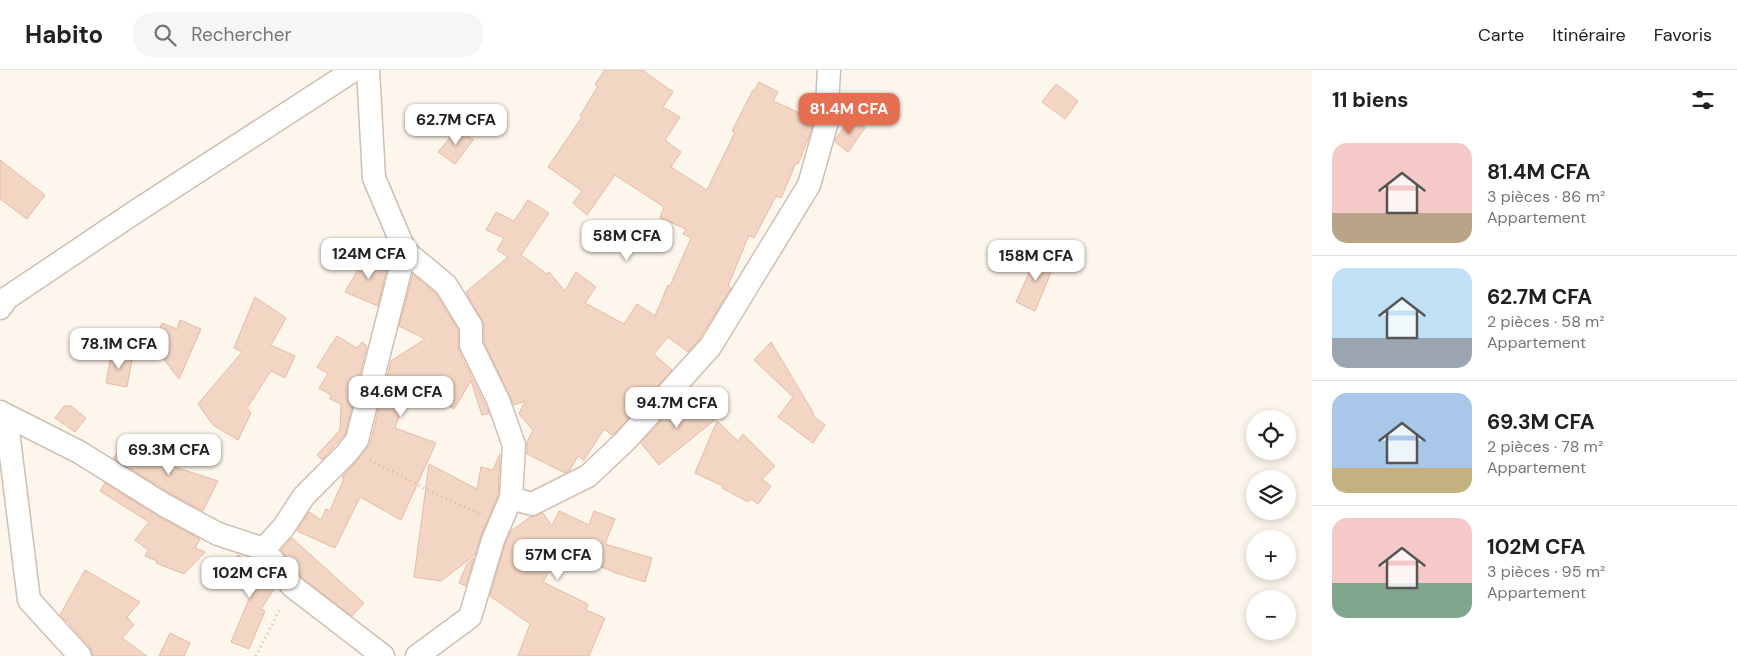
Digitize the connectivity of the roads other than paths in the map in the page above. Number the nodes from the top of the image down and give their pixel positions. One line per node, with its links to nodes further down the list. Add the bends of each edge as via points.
1 (354, 70): 5 (street, via 130,215 7,298)
2 (368, 70): 4 (street, via 374,178)
3 (828, 70): 7 (street, via 826,125 810,185 710,347 625,441 588,476 532,504)
4 (405, 251): 7 (street, via 446,285 471,326 471,345 498,400 514,445); 8 (street, via 357,440 304,496 283,528)
5 (0, 308)
6 (3, 414): 8 (street, via 79,452 218,534); 9 (street, via 29,600)
7 (511, 498): 11 (street, via 493,540 470,617)
8 (264, 549): 10 (street, via 292,586)
9 (80, 656)
10 (383, 656)
11 (417, 656)

